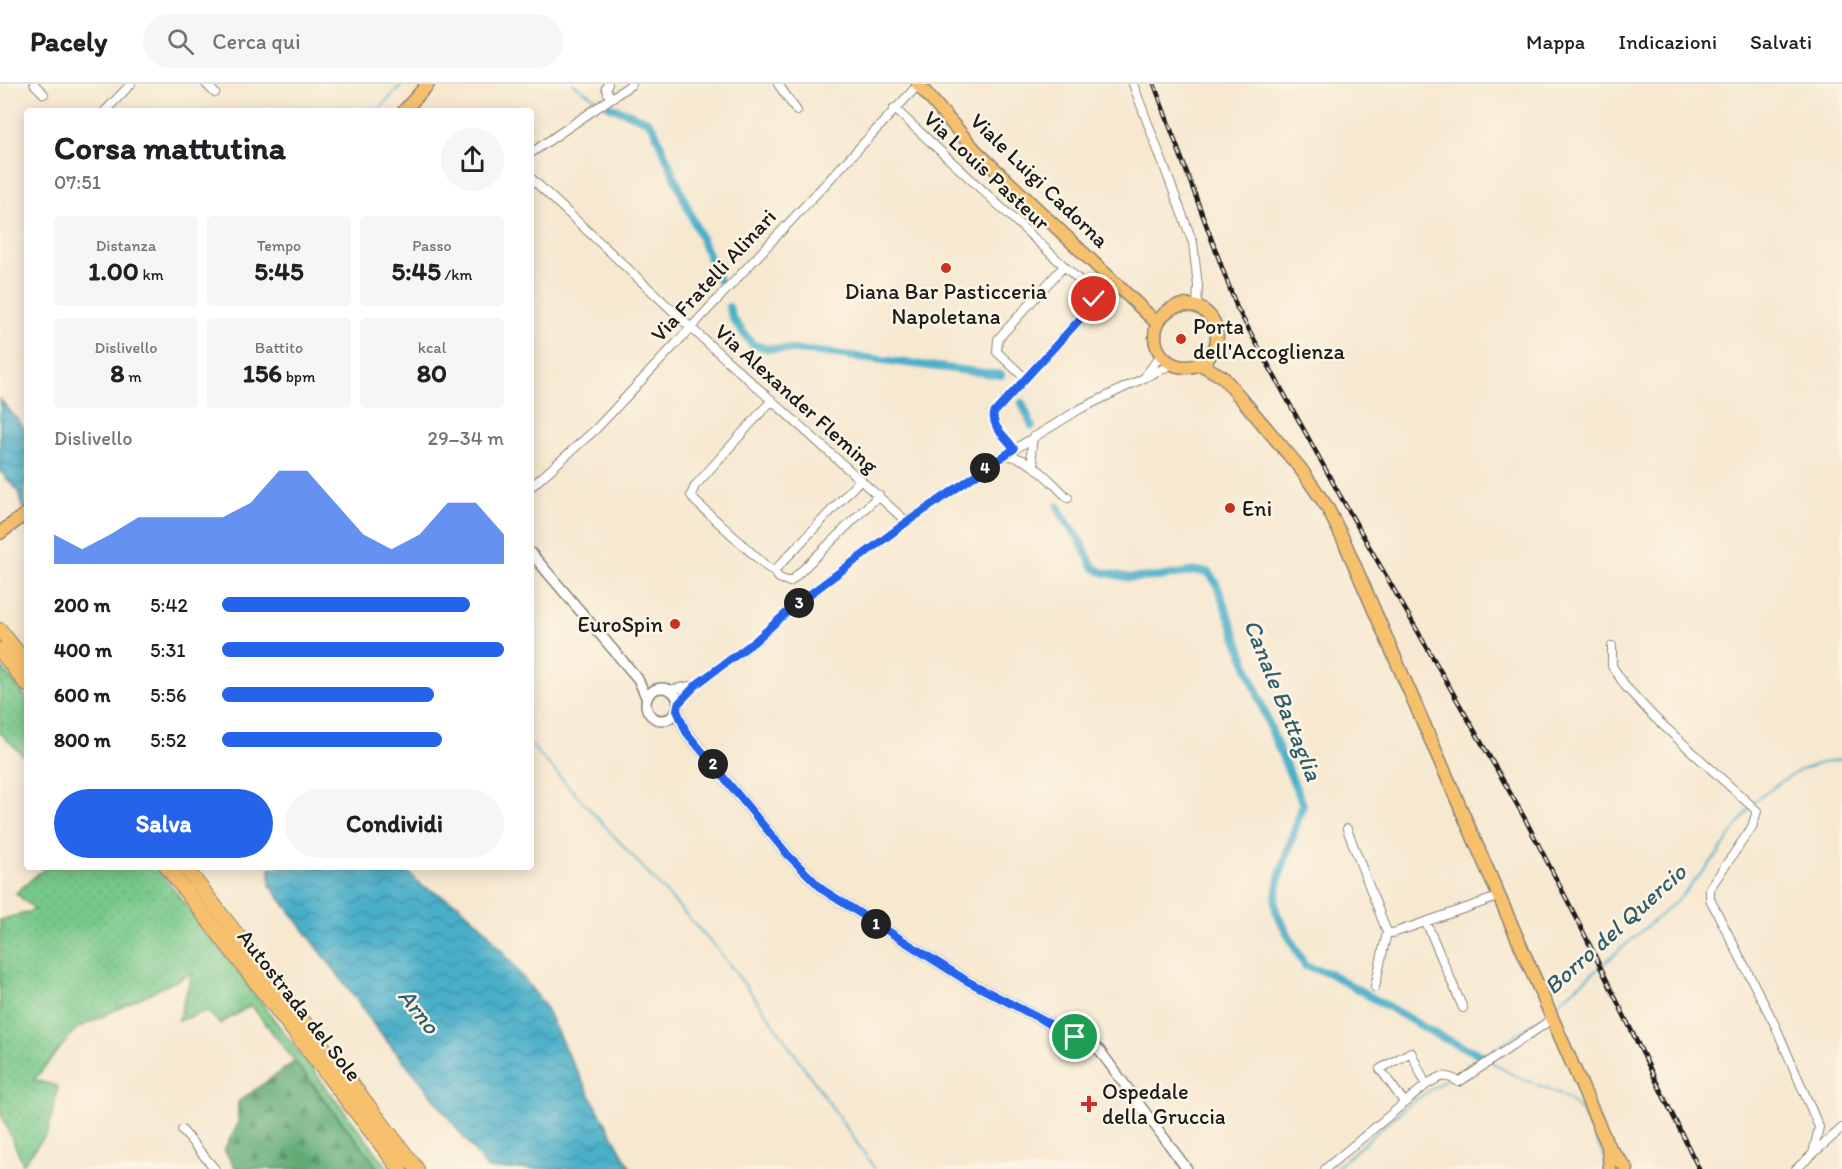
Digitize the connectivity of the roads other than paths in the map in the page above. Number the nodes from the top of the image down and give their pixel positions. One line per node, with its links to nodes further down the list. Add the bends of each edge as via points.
1 (34, 84): 11 (street)
2 (130, 84): 13 (street)
3 (206, 84): 10 (street)
4 (428, 84): 14 (main road)
5 (608, 84): 12 (street)
6 (633, 84): 12 (street)
7 (778, 84): 16 (street)
8 (918, 84): 15 (street, Via Fratelli Alinari); 20 (main road, Viale Luigi Cadorna, via 975,150)
9 (1133, 84): 21 (street, via 1193,243)
10 (216, 93)
11 (44, 94)
12 (610, 98): 17 (street)
13 (108, 108)
14 (407, 108)
15 (894, 108): 19 (street, Via Louis Pasteur); 24 (street, Via Fratelli Alinari)
16 (797, 111)
17 (534, 151)
18 (534, 181): 24 (street, Via Alexander Fleming)
19 (1064, 266): 31 (street, via 998,339 996,352); 31 (street, Via Louis Pasteur, via 1091,291 1094,299 1091,307)
20 (1136, 302): 22 (main road, Viale Luigi Cadorna); 23 (main road, Viale Luigi Cadorna)
21 (1197, 306): 22 (main road, via 1177,305); 25 (main road, via 1213,320 1217,330)
22 (1167, 310): 23 (main road)
23 (1157, 322): 26 (main road, via 1154,339)
24 (690, 327): 32 (street, Via Alexander Fleming); 38 (street, Via Fratelli Alinari, via 596,429)
25 (1213, 352): 28 (main road); 30 (main road)
26 (1161, 355): 27 (main road); 29 (street)
27 (1173, 364): 28 (main road); 29 (street)
28 (1200, 364): 30 (main road)
29 (1146, 376): 33 (street)
30 (1222, 377): 61 (main road, via 1300,468 1331,516)
31 (1024, 378): 34 (street, Via Louis Pasteur, via 997,409 993,420)
32 (772, 400): 37 (street, Via Alexander Fleming); 45 (street, via 694,486 692,495)
33 (1033, 437): 34 (street); 36 (street, via 1031,453)
34 (1014, 449): 35 (street)
35 (1005, 455): 36 (street, via 1018,456); 42 (street)
36 (1036, 468): 40 (street)
37 (861, 479): 39 (street, Via Alexander Fleming); 45 (street)
38 (534, 484)
39 (879, 495): 42 (street, Via Alexander Fleming); 45 (street, via 790,582)
40 (1068, 498)
41 (24, 515): 43 (main road)
42 (907, 522): 52 (street)
43 (0, 533)
44 (534, 557): 50 (street)
45 (774, 571)
46 (0, 630): 49 (highway)
47 (1611, 646): 72 (street, via 1612,666 1626,687 1757,811 1752,827 1710,888 1710,899 1775,1025 1819,1127)
48 (0, 650): 51 (highway)
49 (24, 660)
50 (638, 679): 53 (street); 54 (street)
51 (24, 681)
52 (697, 684): 53 (street); 55 (street)
53 (664, 689): 54 (street, via 651,692); 55 (street, via 675,695)
54 (647, 699): 56 (street, via 652,717)
55 (677, 707): 56 (street); 57 (street)
56 (666, 719): 57 (street)
57 (686, 732): 76 (street, via 788,855 823,890 967,981 1100,1051)
58 (1347, 829): 63 (street)
59 (169, 870): 74 (highway, Autostrada del Sole)
60 (187, 870): 75 (highway, Autostrada del Sole)
61 (1498, 897): 62 (street); 66 (main road)
62 (1426, 922): 63 (street); 65 (street)
63 (1387, 932): 64 (street)
64 (1375, 987)
65 (1463, 1008)
66 (1552, 1019): 67 (street, via 1459,1082 1440,1076); 71 (main road)
67 (1426, 1084): 68 (street); 68 (street, via 1411,1052 1380,1069)
68 (1404, 1102): 77 (street)
69 (1842, 1128): 72 (street)
70 (182, 1130): 73 (street)
71 (1608, 1146): 78 (main road); 79 (main road)
72 (1813, 1154): 80 (street)
73 (215, 1169)
74 (400, 1169)
75 (417, 1169)
76 (1186, 1169)
77 (1325, 1169)
78 (1611, 1169)
79 (1627, 1169)
80 (1796, 1169)

